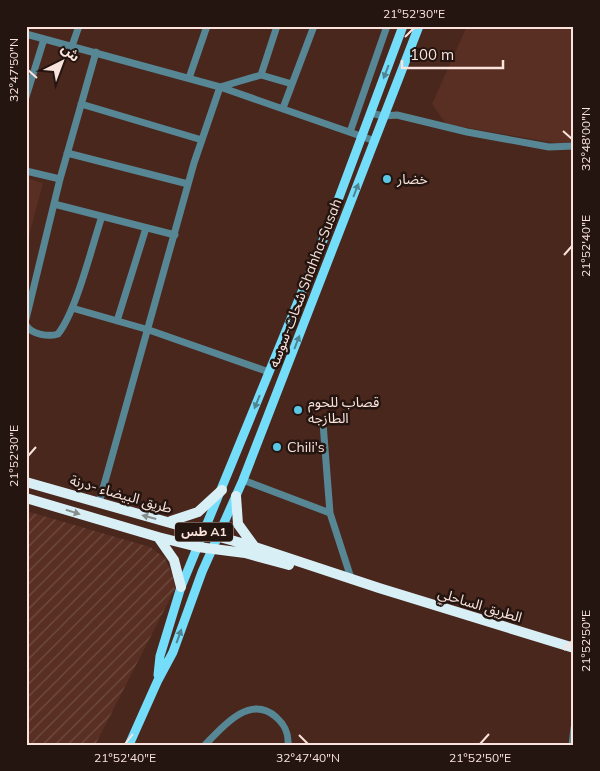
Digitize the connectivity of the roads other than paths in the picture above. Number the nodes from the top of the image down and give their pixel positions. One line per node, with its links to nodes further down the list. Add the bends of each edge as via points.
1 (79, 26): 10 (street)
2 (207, 26): 13 (street)
3 (277, 26): 12 (street)
4 (314, 26): 14 (street)
5 (387, 26): 21 (street)
6 (403, 26): 19 (main road, شحات-سوسه Shahha-Susah, one-way to 19)
7 (419, 26): 20 (main road, شحات-سوسه Shahha-Susah)
8 (26, 34): 9 (street)
9 (44, 39): 10 (street); 16 (street)
10 (72, 46): 11 (street)
11 (96, 52): 13 (street); 17 (street)
12 (261, 75): 14 (street); 15 (street)
13 (189, 78): 15 (street)
14 (292, 84): 18 (street)
15 (220, 87): 18 (street); 23 (street)
16 (26, 97)
17 (81, 104): 23 (street); 26 (street)
18 (283, 108): 21 (street)
19 (371, 113): 20 (street); 22 (main road, شحات-سوسه Shahha-Susah)
20 (383, 116): 24 (main road, شحات-سوسه Shahha-Susah); 25 (street, via 397,115 549,147)
21 (350, 132): 22 (street)
22 (360, 136): 24 (street); 39 (main road, شحات-سوسه Shahha-Susah, via 322,243)
23 (202, 140): 29 (street)
24 (375, 141): 41 (main road, شحات-سوسه Shahha-Susah, one-way to 24)
25 (574, 146)
26 (67, 152): 28 (street); 29 (street)
27 (26, 171): 28 (street)
28 (60, 179): 30 (street)
29 (188, 184): 33 (street)
30 (54, 204): 31 (street); 35 (street)
31 (102, 216): 32 (street); 34 (street)
32 (146, 228): 33 (street); 36 (street)
33 (174, 235): 38 (street)
34 (72, 308): 36 (street); 37 (street, via 58,334 50,336 32,331)
35 (26, 319)
36 (117, 321): 38 (street)
37 (26, 325)
38 (149, 330): 39 (street); 46 (street)
39 (269, 372): 43 (main road, شحات-سوسه Shahha-Susah, one-way to 43)
40 (323, 423): 47 (street)
41 (243, 480): 44 (main road, شحات-سوسه Shahha-Susah); 47 (street)
42 (26, 482): 46 (highway, طريق البيضاء -درنة / طس A1)
43 (222, 490): 48 (highway, via 198,512); 49 (main road, شحات-سوسه Shahha-Susah)
44 (236, 496): 50 (main road, شحات-سوسه Shahha-Susah); 53 (highway, via 238,524)
45 (26, 498): 51 (highway, طس A1, one-way to 51)
46 (99, 503): 48 (highway, طريق البيضاء -درنة / طس A1, one-way to 46)
47 (330, 513): 55 (street)
48 (168, 522): 49 (highway, طريق البيضاء -درنة / طس A1)
49 (204, 532): 50 (highway, طريق البيضاء -درنة / طس A1); 52 (main road, شحات-سوسه Shahha-Susah)
50 (217, 536): 53 (highway, طريق البيضاء -درنة / طس A1); 54 (main road, شحات-سوسه Shahha-Susah)
51 (158, 537): 52 (highway, طس A1); 56 (highway, via 174,560)
52 (198, 547): 54 (highway, طس A1); 56 (main road, شحات-سوسه Shahha-Susah)
53 (255, 547): 55 (highway, طريق البيضاء -درنة / طس A1)
54 (212, 549): 57 (highway, via 245,553); 59 (main road, شحات-سوسه Shahha-Susah, one-way to 54, via 173,652)
55 (350, 578): 57 (highway, طريق البيضاء -درنة / طس A1)
56 (181, 587): 59 (main road, شحات-سوسه Shahha-Susah, via 160,656)
57 (379, 588): 58 (highway, الطريق الساحلي / طس A1)
58 (574, 648)
59 (158, 680): 61 (main road)
60 (574, 728): 64 (street)
61 (132, 744)
62 (205, 745): 63 (street, via 241,712 253,708 269,711 281,721 288,734)
63 (288, 745)
64 (572, 745)

